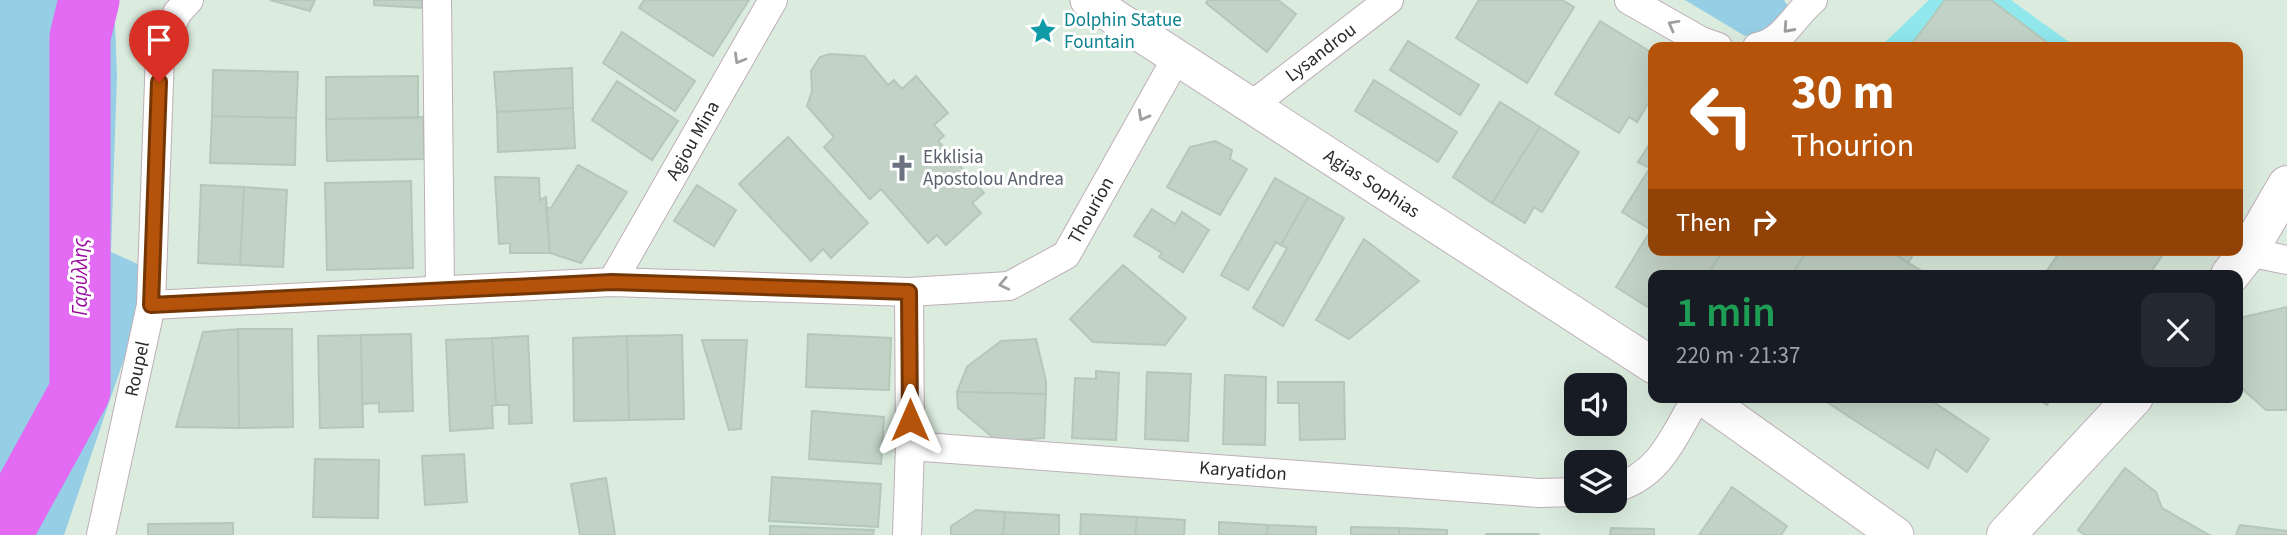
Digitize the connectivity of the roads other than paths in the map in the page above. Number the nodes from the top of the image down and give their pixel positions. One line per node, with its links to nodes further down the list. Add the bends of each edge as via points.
1 (189, 0): 18 (street, Roupel, via 177,13 160,54)
2 (437, 0): 16 (street)
3 (772, 0): 15 (street, Agiou Mina, one-way to 15)
4 (1088, 0): 10 (street, Agias Sophias)
5 (1389, 0): 11 (street, Lysandrou)
6 (1629, 0): 8 (street, one-way to 6)
7 (1809, 1): 9 (street, one-way to 9)
8 (1704, 42)
9 (1772, 42)
10 (1177, 57): 11 (street, Agias Sophias); 17 (street, Thourion, one-way to 17, via 1066,255 1009,286)
11 (1251, 106): 19 (street, Agias Sophias)
12 (2287, 186): 14 (main road)
13 (2287, 260): 14 (street)
14 (2239, 263)
15 (612, 282): 16 (street, Thourion); 17 (street, Thourion)
16 (440, 290): 18 (street, Thourion)
17 (909, 292): 23 (street)
18 (151, 305): 26 (street, Roupel)
19 (1648, 362)
20 (1695, 403): 24 (street, via 1659,463)
21 (1708, 403): 28 (street)
22 (2128, 403): 29 (main road)
23 (910, 446): 25 (street, Karyatidon); 27 (street)
24 (1627, 485)
25 (1564, 492)
26 (101, 535)
27 (907, 535)
28 (1896, 535)
29 (2006, 535)

